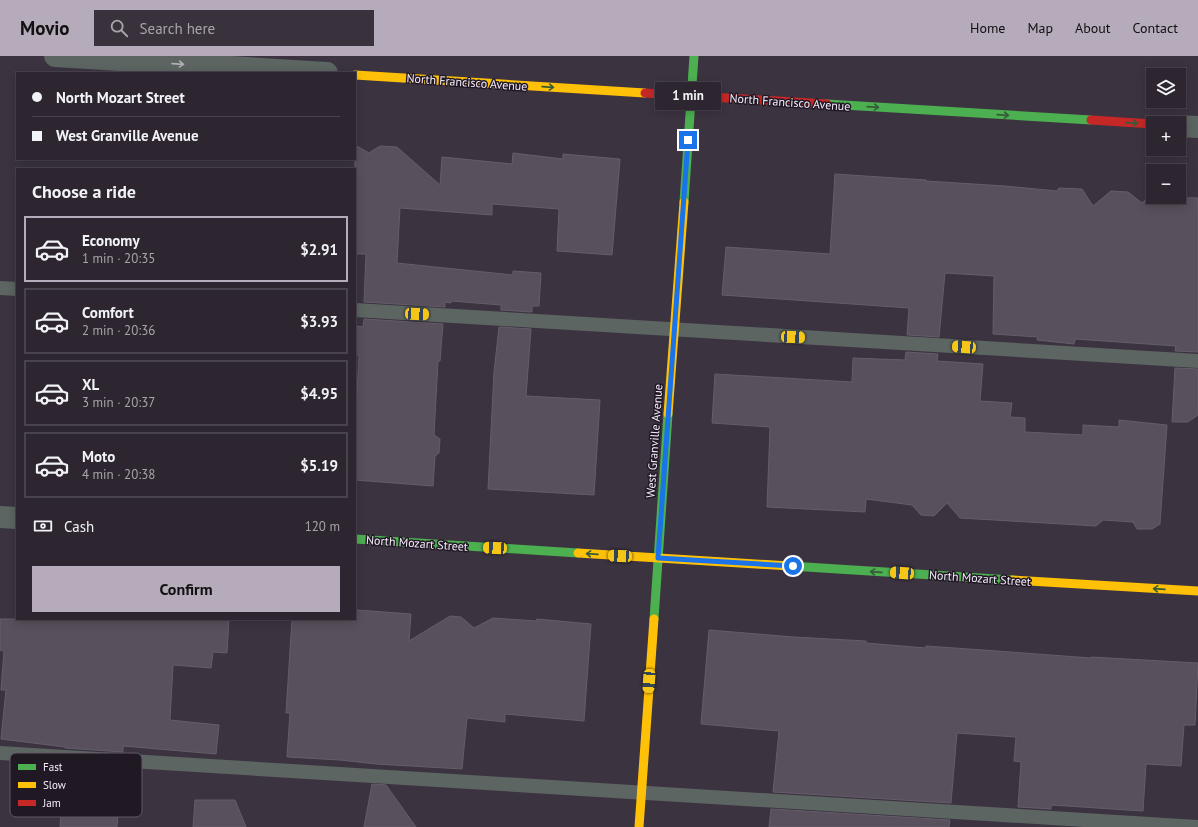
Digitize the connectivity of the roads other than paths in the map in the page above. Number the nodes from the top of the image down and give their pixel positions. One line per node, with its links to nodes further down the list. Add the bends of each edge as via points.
1 (55, 56): 3 (street, one-way to 3)
2 (694, 56): 5 (street, West Granville Avenue)
3 (311, 72)
4 (356, 75): 5 (street, North Francisco Avenue, one-way to 5)
5 (691, 96): 6 (street, North Francisco Avenue, one-way to 6); 12 (street, West Granville Avenue)
6 (1146, 124)
7 (1186, 126): 8 (street)
8 (1198, 127)
9 (0, 288): 10 (lane)
10 (16, 289)
11 (356, 310): 12 (lane)
12 (674, 329): 13 (lane); 17 (street, West Granville Avenue)
13 (1198, 361)
14 (0, 517): 15 (street)
15 (16, 518)
16 (356, 539): 17 (street, North Mozart Street, one-way to 16)
17 (658, 558): 18 (street, North Mozart Street, one-way to 17); 22 (street, West Granville Avenue)
18 (1198, 592)
19 (0, 753): 20 (lane)
20 (10, 754)
21 (142, 762): 22 (lane)
22 (641, 793): 23 (street, West Granville Avenue); 24 (lane)
23 (639, 827)
24 (1198, 827)

